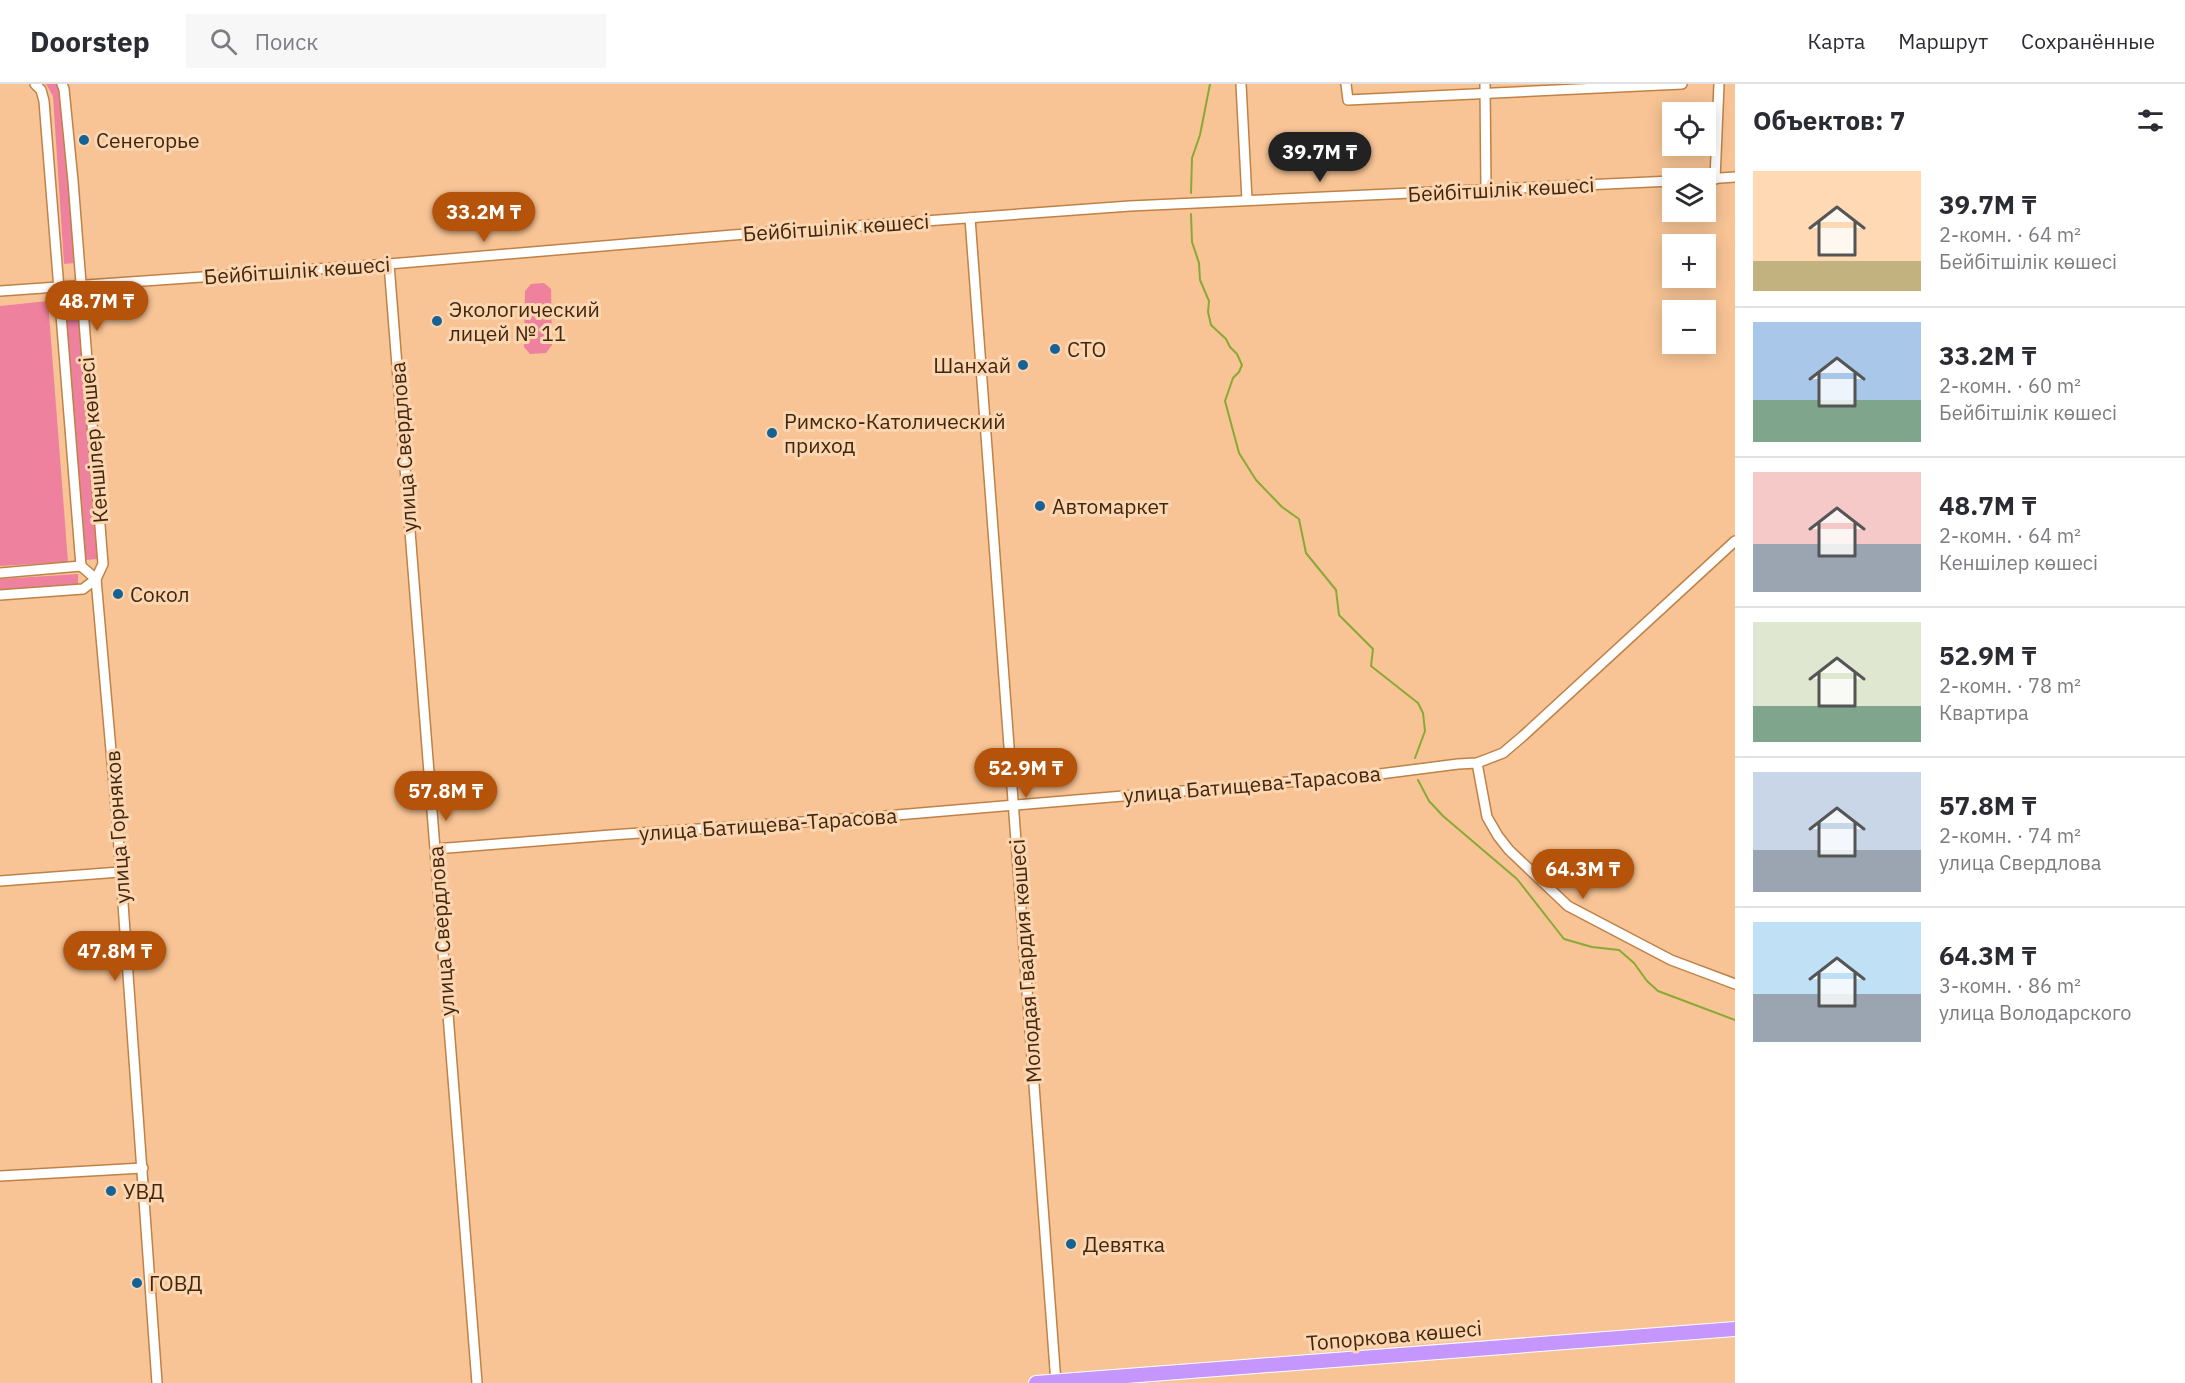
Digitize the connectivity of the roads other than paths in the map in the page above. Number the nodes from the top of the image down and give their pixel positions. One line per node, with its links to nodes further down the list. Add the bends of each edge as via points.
1 (35, 84): 17 (street, Кеншілер көшесі, via 44,101)
2 (62, 84): 16 (street, Кеншілер көшесі)
3 (1241, 84): 13 (street)
4 (1346, 84): 7 (street, via 1348,100)
5 (1682, 84): 7 (street)
6 (1719, 84): 8 (street)
7 (1485, 89): 12 (street)
8 (1711, 168)
9 (1735, 177): 10 (street)
10 (1716, 179)
11 (1662, 181): 12 (street, Бейбітшілік көшесі)
12 (1486, 190): 13 (street, Бейбітшілік көшесі)
13 (1247, 200): 14 (street, Бейбітшілік көшесі)
14 (970, 218): 15 (street, Бейбітшілік көшесі); 25 (street, Молодая Гвардия көшесі)
15 (389, 264): 16 (street, Бейбітшілік көшесі); 26 (street, улица Свердлова)
16 (80, 286): 17 (street, Бейбітшілік көшесі); 22 (street, Кеншілер көшесі, via 103,564)
17 (58, 287): 18 (street, Бейбітшілік көшесі); 20 (street, Кеншілер көшесі)
18 (0, 291)
19 (1735, 541): 24 (street, улица Батищева-Тарасова, via 1524,736 1503,753)
20 (81, 566): 21 (street); 22 (street)
21 (0, 573)
22 (96, 579): 23 (street, via 82,589); 27 (street, улица Горняков)
23 (0, 595)
24 (1477, 764): 25 (street, улица Батищева-Тарасова); 29 (street, via 1487,817 1498,836 1568,906 1671,960)
25 (1013, 804): 26 (street, улица Батищева-Тарасова); 33 (street, Молодая Гвардия көшесі)
26 (435, 849): 35 (street, улица Свердлова)
27 (120, 872): 28 (street); 30 (street, улица Горняков)
28 (0, 881)
29 (1735, 984)
30 (143, 1168): 31 (street); 34 (street, улица Горняков)
31 (0, 1176)
32 (1735, 1329): 33 (highway, Топоркова көшесі)
33 (1056, 1382): 36 (highway, Топоркова көшесі)
34 (158, 1383)
35 (477, 1383)
36 (1036, 1383)

